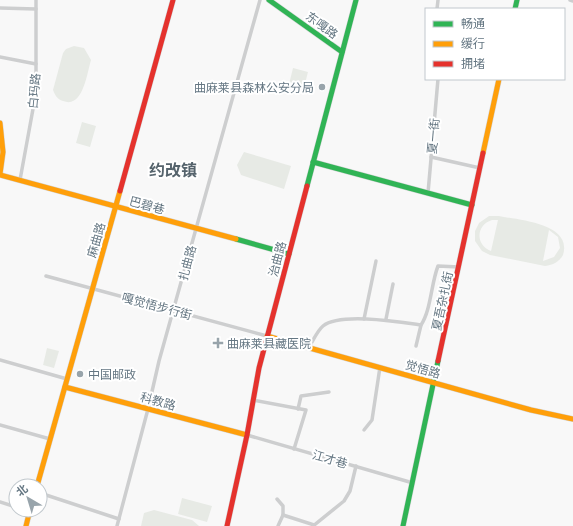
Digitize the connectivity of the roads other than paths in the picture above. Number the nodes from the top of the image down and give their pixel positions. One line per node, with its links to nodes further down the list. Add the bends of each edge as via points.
1 (36, 0): 7 (street, 白玛路)
2 (174, 0): 22 (main road, 麻曲路)
3 (260, 0): 23 (street, 扎曲路)
4 (269, 0): 8 (main road, 东嘎路)
5 (354, 1): 8 (main road, 治曲路)
6 (0, 8): 7 (street)
7 (36, 9): 10 (street, 白玛路)
8 (342, 52): 16 (main road, 治曲路)
9 (0, 57): 10 (street)
10 (36, 64): 19 (street, 白玛路, via 33,110)
11 (438, 80): 15 (street, 夏一街)
12 (499, 80): 17 (main road, 夏吾杂扎街)
13 (0, 123): 14 (main road)
14 (2, 152): 18 (main road)
15 (431, 157): 17 (street); 20 (street, 夏一街)
16 (313, 162): 20 (main road); 24 (main road, 治曲路)
17 (480, 168): 21 (main road, 夏吾杂扎街)
18 (0, 174): 19 (main road, 巴碧巷)
19 (20, 180): 22 (main road, 巴碧巷)
20 (428, 193): 21 (main road)
21 (472, 205): 26 (main road, 夏吾杂扎街)
22 (116, 207): 23 (main road, 巴碧巷); 29 (main road, 麻曲路)
23 (197, 228): 24 (main road, 巴碧巷); 30 (street, 扎曲路)
24 (289, 254): 34 (main road, 治曲路)
25 (376, 261): 31 (street)
26 (459, 267): 33 (street, via 438,266 425,319); 40 (main road, 夏吾杂扎街)
27 (46, 276): 29 (street, 嘎觉悟步行街)
28 (393, 284): 32 (street)
29 (92, 289): 30 (street, 嘎觉悟步行街); 39 (main road, 麻曲路)
30 (174, 311): 34 (street, 嘎觉悟步行街); 44 (street, 扎曲路)
31 (364, 319): 32 (street); 36 (street, via 330,322 322,326)
32 (386, 319): 33 (street)
33 (421, 325): 35 (street)
34 (267, 336): 36 (main road, 觉悟路); 43 (main road, 治曲路)
35 (416, 346)
36 (310, 347): 38 (main road, 觉悟路)
37 (0, 360): 39 (street)
38 (380, 367): 40 (main road, 觉悟路); 48 (street, via 372,420)
39 (67, 379): 41 (main road, 麻曲路)
40 (434, 383): 46 (main road, 觉悟路); 54 (main road, 夏吾杂扎街)
41 (65, 387): 44 (main road, 科教路); 50 (main road, 麻曲路)
42 (329, 392): 45 (street, via 300,396)
43 (253, 400): 45 (street); 49 (main road, 治曲路)
44 (148, 409): 49 (main road, 科教路); 58 (street, 扎曲路)
45 (298, 409): 51 (street, via 306,410)
46 (573, 419)
47 (0, 425): 50 (street)
48 (364, 430)
49 (247, 435): 51 (street, 江才巷); 61 (main road, 治曲路)
50 (50, 439): 53 (main road, 麻曲路)
51 (294, 449): 52 (street, 江才巷)
52 (356, 466): 54 (street, 江才巷); 59 (street, via 350,491 344,501)
53 (39, 478)
54 (413, 483): 63 (main road, 夏吾杂扎街)
55 (48, 496): 58 (street)
56 (277, 499): 57 (street, via 283,506)
57 (283, 515): 59 (street); 62 (street)
58 (119, 519): 60 (street, 扎曲路)
59 (314, 525)
60 (117, 526)
61 (227, 526)
62 (278, 526)
63 (403, 526)

